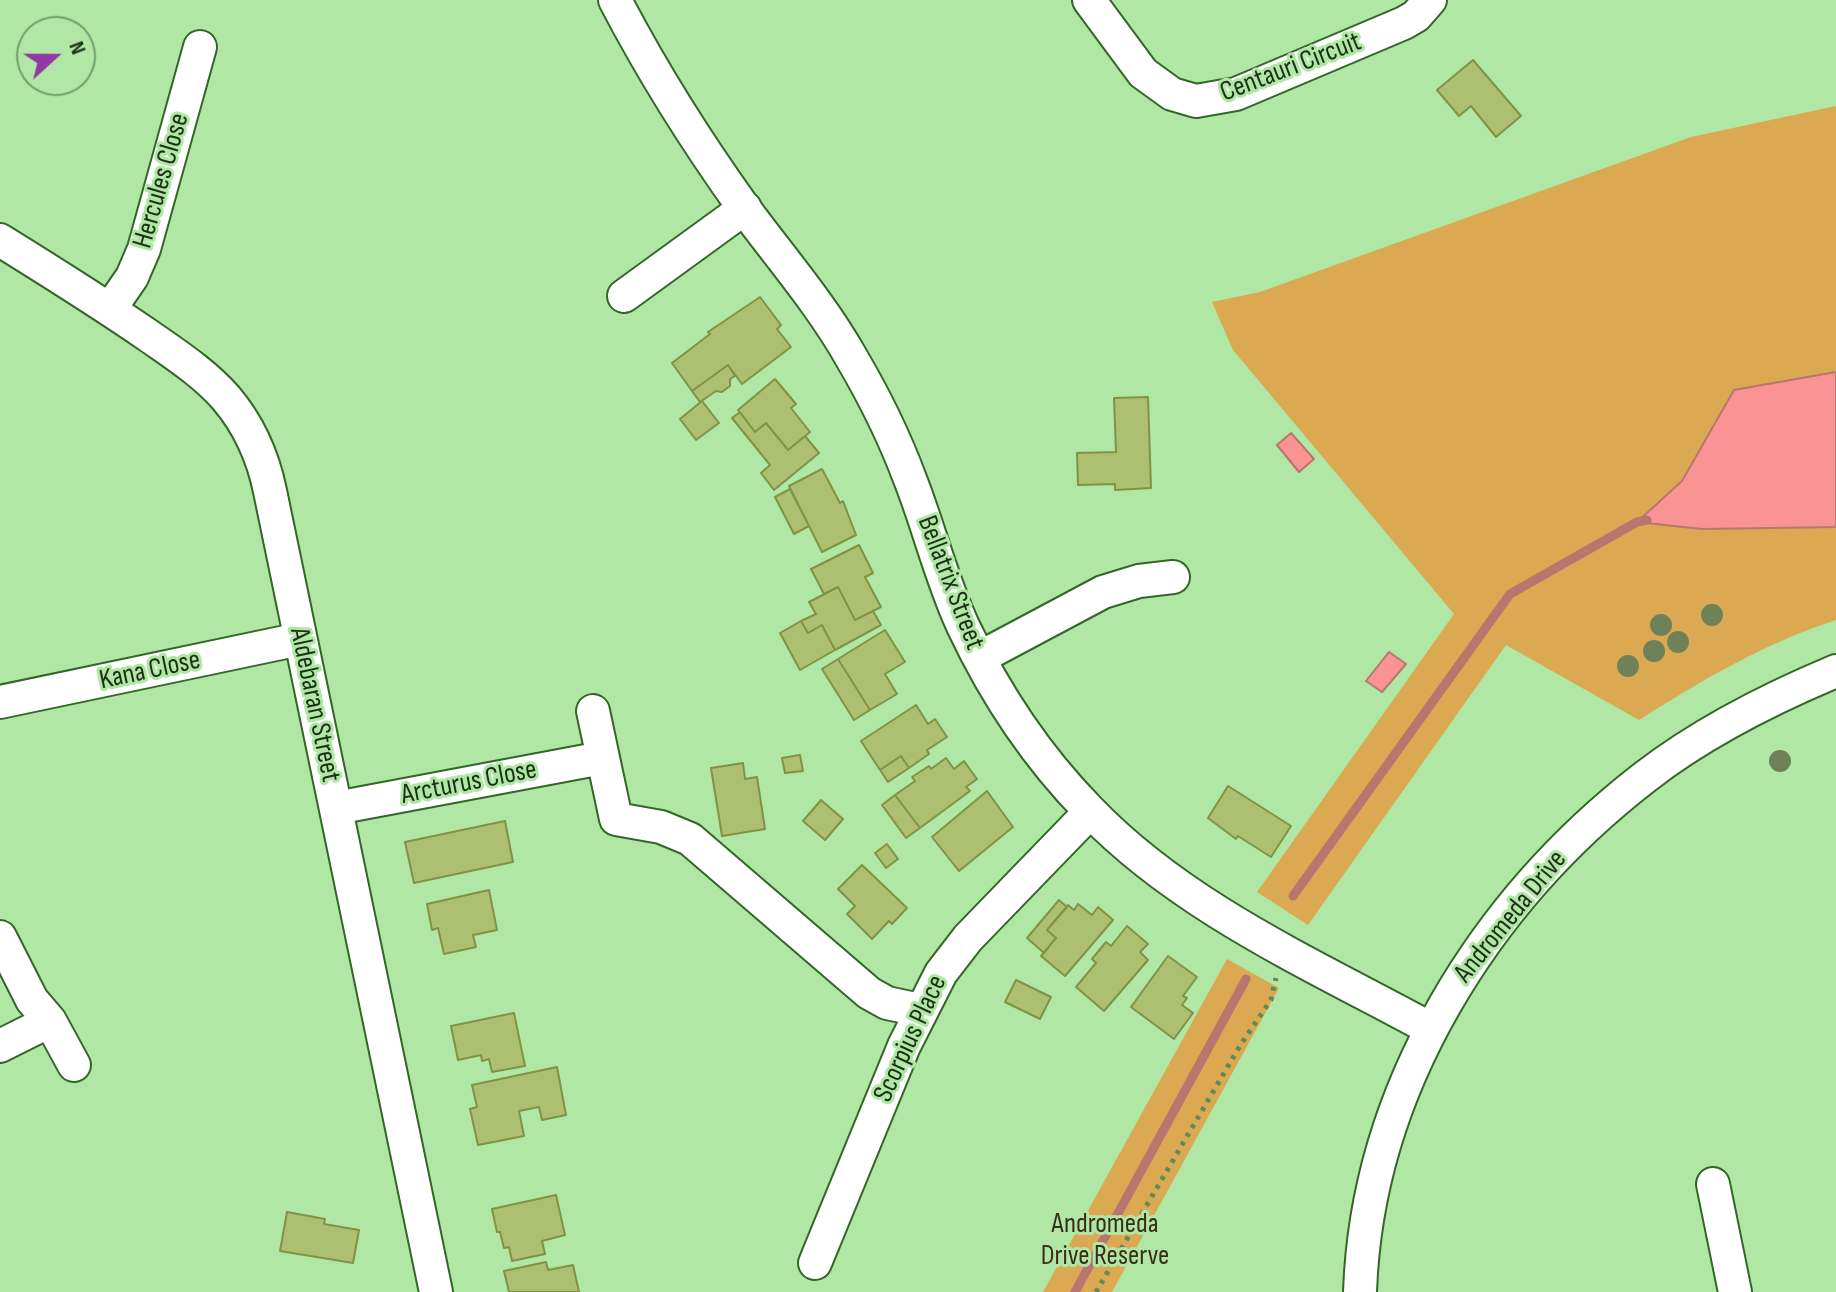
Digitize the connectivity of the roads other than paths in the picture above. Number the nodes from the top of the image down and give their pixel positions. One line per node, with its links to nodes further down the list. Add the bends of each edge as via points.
1 (615, 0): 5 (street, Bellatrix Street, via 667,94)
2 (1089, 0): 3 (street, Centauri Circuit, via 1143,73 1172,94 1196,101 1236,94 1404,23)
3 (1430, 0)
4 (200, 47): 8 (street, Hercules Close, via 144,249)
5 (745, 208): 7 (street); 11 (street, Bellatrix Street, via 849,353 881,411)
6 (0, 240): 8 (street, Aldebaran Street)
7 (624, 296)
8 (110, 309): 10 (street, Aldebaran Street, via 207,380 251,436 267,475)
9 (1173, 577): 11 (street, via 1103,592)
10 (300, 639): 13 (street, Kana Close); 16 (street, Aldebaran Street)
11 (979, 658): 17 (street, Bellatrix Street, via 1018,725)
12 (1836, 671): 21 (street, Andromeda Drive, via 1713,731 1616,800 1505,916)
13 (0, 702)
14 (593, 711): 15 (street)
15 (602, 758): 16 (street, Arcturus Close); 20 (street, via 616,819 661,827 690,839 869,993)
16 (336, 808): 26 (street, Aldebaran Street)
17 (1090, 812): 20 (street, Scorpius Place, via 962,945); 21 (street, Bellatrix Street, via 1192,894)
18 (0, 937): 19 (street)
19 (41, 1010): 22 (street); 23 (street)
20 (920, 1010): 25 (street, Scorpius Place)
21 (1431, 1029): 27 (street, Andromeda Drive, via 1386,1142 1367,1226)
22 (0, 1046)
23 (74, 1065)
24 (1713, 1184): 28 (street)
25 (815, 1263)
26 (436, 1292)
27 (1360, 1292)
28 (1735, 1292)

